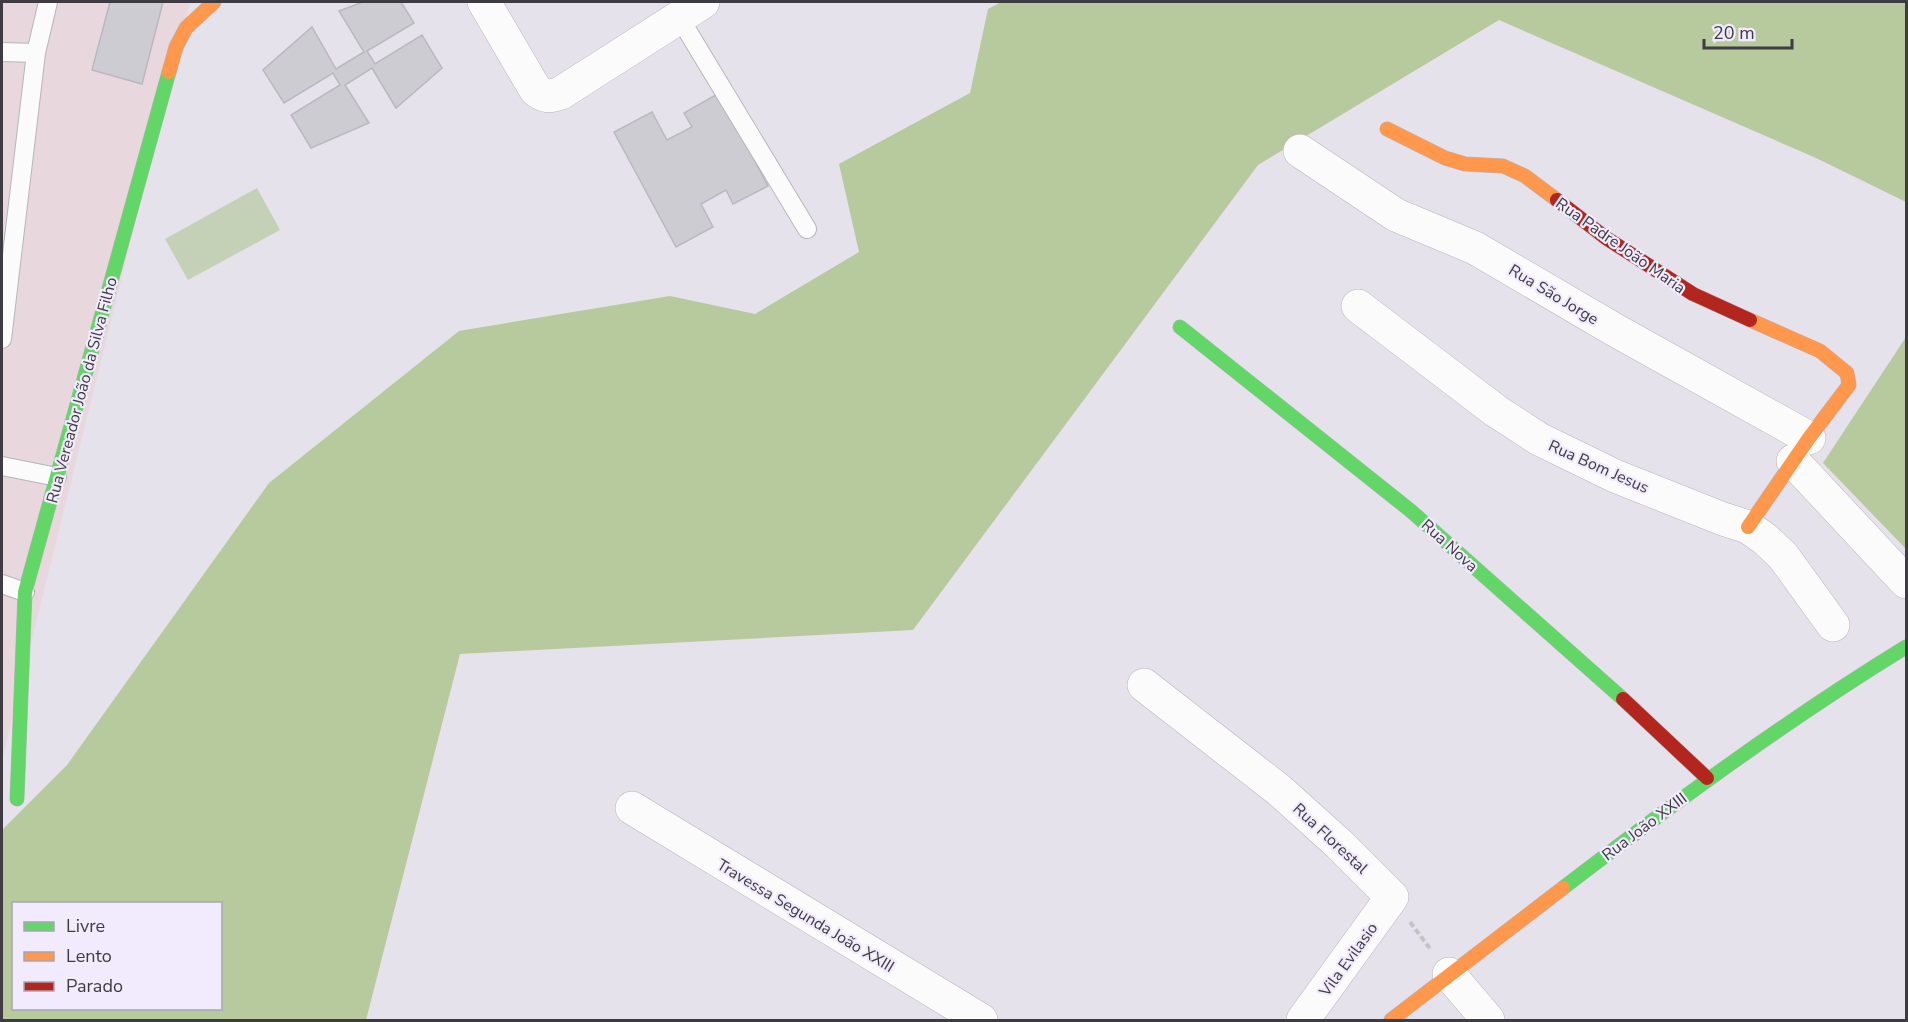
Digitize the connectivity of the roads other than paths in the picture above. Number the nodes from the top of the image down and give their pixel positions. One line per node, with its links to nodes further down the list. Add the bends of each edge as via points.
1 (48, 2): 6 (lane)
2 (214, 2): 15 (street, Rua Vereador João da Silva Filho, via 186,28 176,47)
3 (484, 2): 4 (street, via 535,89 546,96 561,93)
4 (691, 9): 9 (lane)
5 (2, 52): 6 (lane)
6 (36, 53): 12 (lane)
7 (1387, 129): 13 (street, Rua Padre João Maria, via 1445,158 1466,164 1503,166 1525,176 1606,238 1693,294 1820,351 1843,368 1849,385)
8 (1300, 151): 13 (street, Rua São Jorge, via 1396,215 1475,248 1615,330)
9 (807, 229)
10 (1358, 306): 16 (street, Rua Bom Jesus, via 1427,361 1539,439 1615,476)
11 (1180, 327): 23 (street, Rua Nova, via 1412,511)
12 (2, 339)
13 (1801, 450): 16 (street); 17 (street, Rua São Jorge)
14 (2, 466): 15 (lane)
15 (57, 477): 19 (street, Rua Vereador João da Silva Filho)
16 (1748, 527): 20 (street, Rua Bom Jesus, via 1782,556)
17 (1906, 582)
18 (2, 584): 19 (lane)
19 (25, 592): 24 (street, Rua Vereador João da Silva Filho)
20 (1833, 625)
21 (1906, 647): 23 (street, Rua João XXIII)
22 (1144, 685): 26 (street, Rua Florestal, via 1279,790)
23 (1707, 778): 27 (street, Rua João XXIII)
24 (17, 799)
25 (632, 808): 28 (street, Travessa Segunda João XXIII)
26 (1392, 897): 29 (street, Vila Evilasio)
27 (1449, 974): 30 (street, Rua João XXIII); 31 (street)
28 (981, 1020)
29 (1303, 1020)
30 (1391, 1020)
31 (1488, 1020)

